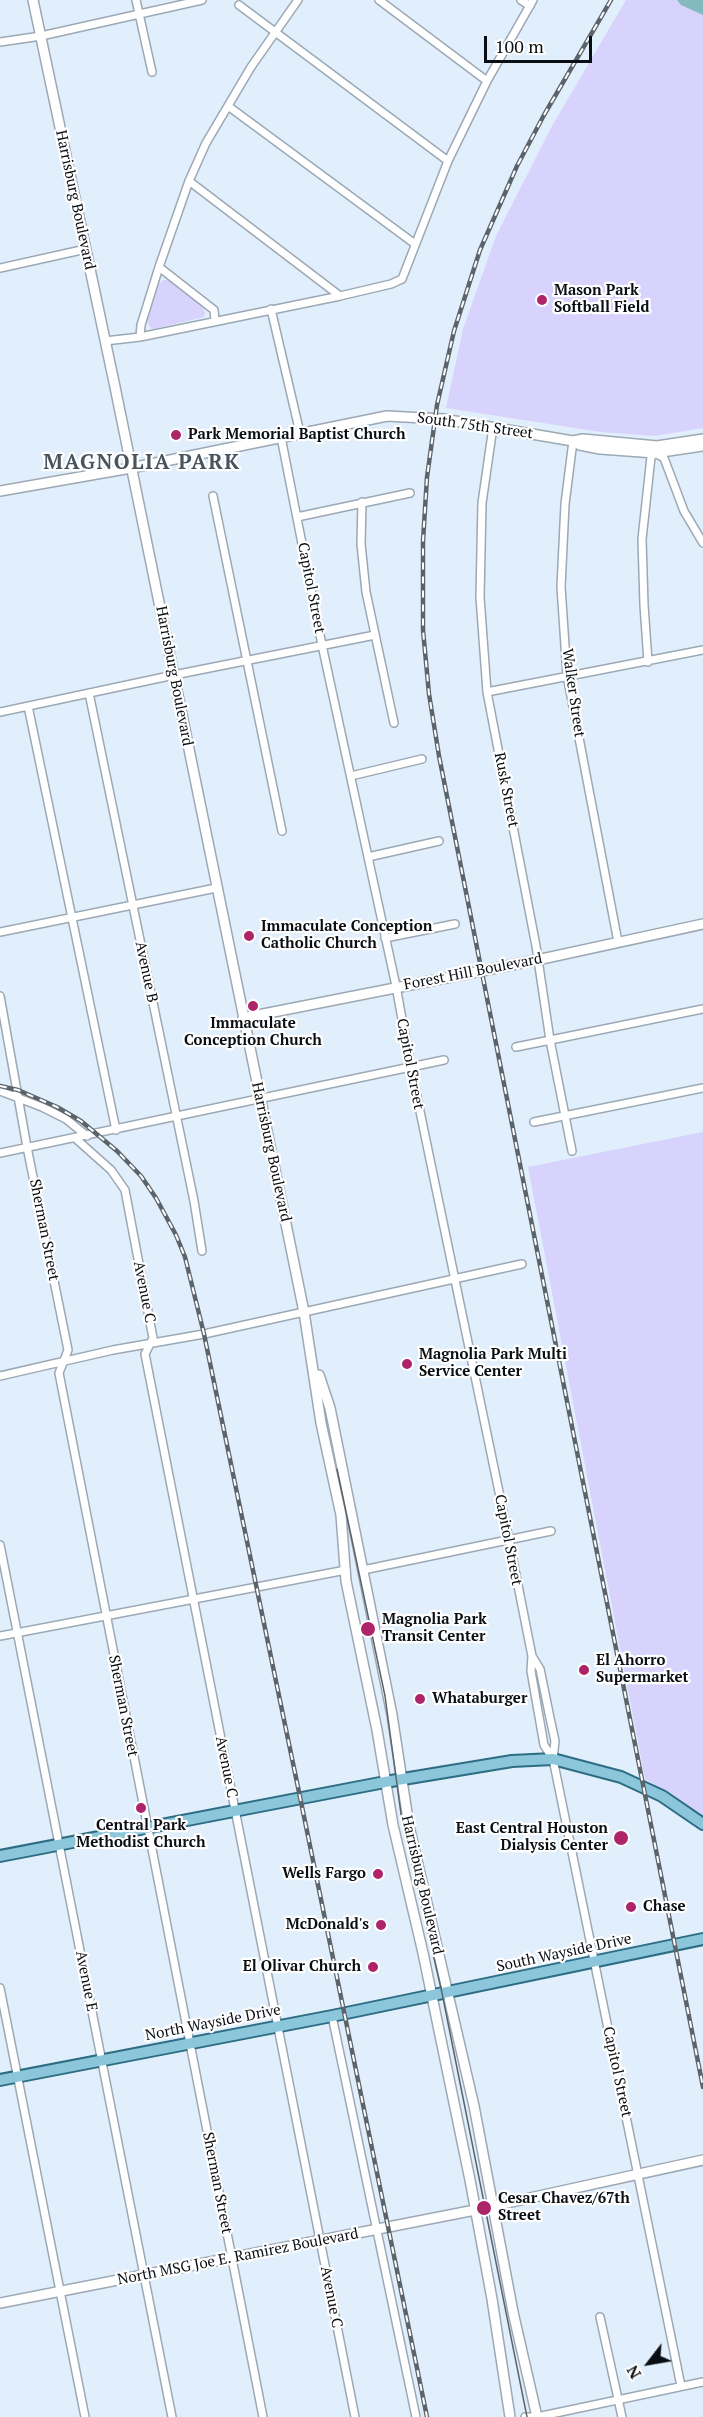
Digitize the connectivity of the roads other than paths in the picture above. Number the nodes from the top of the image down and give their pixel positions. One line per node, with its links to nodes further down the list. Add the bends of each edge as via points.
1 (33, 0): 11 (main road, Harrisburg Boulevard)
2 (136, 0): 9 (street)
3 (202, 0): 9 (street)
4 (298, 0): 10 (street)
5 (379, 0): 14 (street)
6 (521, 0): 7 (street)
7 (531, 3): 14 (street)
8 (239, 5): 10 (street)
9 (140, 14): 11 (street); 13 (street)
10 (276, 31): 15 (street); 16 (street)
11 (40, 36): 12 (street); 19 (main road, Harrisburg Boulevard)
12 (0, 42)
13 (152, 72)
14 (487, 81): 16 (street)
15 (228, 105): 17 (street); 18 (street)
16 (447, 161): 18 (street)
17 (189, 181): 20 (street); 22 (street)
18 (415, 244): 22 (street, via 402,279)
19 (86, 249): 21 (street); 26 (main road, Harrisburg Boulevard)
20 (159, 267): 24 (street, via 214,310); 25 (street)
21 (0, 268)
22 (340, 296): 23 (street)
23 (271, 309): 24 (street); 28 (street)
24 (215, 321): 25 (street)
25 (140, 337): 26 (street)
26 (105, 341): 33 (main road, Harrisburg Boulevard)
27 (493, 427): 28 (main road, South 75th Street, via 387,416); 30 (main road, South 75th Street); 47 (street, Rusk Street, via 482,503 480,597)
28 (300, 433): 29 (main road, South 75th Street)
29 (280, 437): 33 (main road, South 75th Street); 38 (street, Capitol Street)
30 (573, 441): 31 (main road, South 75th Street, via 657,446); 32 (main road, South 75th Street, via 593,448); 46 (street, Walker Street, via 561,587)
31 (702, 443): 32 (main road, South 75th Street)
32 (655, 453): 39 (street, via 664,458 684,511); 44 (street, via 651,457 642,539)
33 (131, 468): 34 (main road, South 75th Street); 45 (main road, Harrisburg Boulevard)
34 (0, 491)
35 (410, 493): 37 (street)
36 (213, 496): 43 (street)
37 (362, 502): 38 (street); 40 (street, via 361,544)
38 (297, 517): 41 (street, Capitol Street)
39 (703, 543)
40 (375, 636): 41 (street); 51 (street)
41 (322, 645): 43 (street); 53 (street, Capitol Street)
42 (703, 650): 44 (street)
43 (247, 660): 45 (street); 54 (street)
44 (648, 662): 46 (street)
45 (174, 675): 48 (street); 57 (main road, Harrisburg Boulevard)
46 (567, 675): 47 (street); 64 (street, Walker Street)
47 (486, 692): 65 (street, Rusk Street)
48 (89, 693): 49 (street); 58 (street, Avenue B)
49 (28, 706): 50 (street); 59 (street)
50 (0, 712)
51 (394, 723)
52 (422, 759): 53 (street)
53 (351, 776): 56 (street, Capitol Street)
54 (282, 831)
55 (439, 841): 56 (street)
56 (368, 857): 63 (street, Capitol Street)
57 (216, 888): 58 (street); 69 (main road, Harrisburg Boulevard)
58 (132, 905): 59 (street); 79 (street, Avenue B)
59 (73, 917): 62 (street); 81 (street)
60 (455, 924): 63 (street)
61 (703, 924): 64 (main road, Forest Hill Boulevard)
62 (0, 932)
63 (385, 938): 66 (street, Capitol Street)
64 (618, 942): 65 (main road, Forest Hill Boulevard)
65 (537, 960): 66 (main road, Forest Hill Boulevard); 70 (street, Rusk Street)
66 (396, 986): 69 (main road, Forest Hill Boulevard); 73 (street, Capitol Street)
67 (0, 996): 76 (street, Sherman Street)
68 (703, 1009): 70 (street)
69 (243, 1018): 77 (main road, Harrisburg Boulevard)
70 (550, 1040): 71 (street); 78 (street, Rusk Street)
71 (516, 1047)
72 (444, 1060): 73 (street)
73 (411, 1068): 77 (street); 89 (street, Capitol Street)
74 (703, 1088): 78 (street)
75 (0, 1091): 76 (street)
76 (19, 1096): 82 (street, via 66,1119); 84 (street, Sherman Street)
77 (260, 1099): 79 (street); 90 (main road, Harrisburg Boulevard)
78 (565, 1116): 80 (street); 85 (street, Rusk Street)
79 (176, 1117): 81 (street); 87 (street, Avenue B)
80 (534, 1122)
81 (116, 1130): 82 (street)
82 (87, 1136): 83 (street)
83 (75, 1138): 84 (street); 91 (street, Avenue C, via 111,1170 124,1190 153,1338)
84 (27, 1147): 86 (street); 93 (street, Sherman Street, via 68,1350)
85 (572, 1150)
86 (0, 1153)
87 (202, 1251)
88 (522, 1264): 89 (street)
89 (454, 1278): 90 (street); 96 (street, Capitol Street)
90 (304, 1312): 91 (street); 92 (main road, Harrisburg Boulevard)
91 (151, 1344): 93 (street); 100 (street, Avenue C, via 146,1354)
92 (312, 1353): 98 (main road, Harrisburg Boulevard, via 321,1423 341,1515); 99 (main road, Harrisburg Boulevard, via 330,1408)
93 (63, 1362): 94 (street); 101 (street, Sherman Street, via 59,1372)
94 (0, 1376)
95 (551, 1531): 96 (street)
96 (509, 1540): 99 (street); 104 (street, Capitol Street)
97 (0, 1545): 102 (street, Avenue E)
98 (346, 1570): 100 (street); 107 (main road, Harrisburg Boulevard)
99 (363, 1570): 106 (main road, Harrisburg Boulevard)
100 (193, 1599): 101 (street); 108 (street, Avenue C)
101 (105, 1614): 102 (street); 110 (street, Sherman Street)
102 (17, 1632): 103 (street); 111 (street, Avenue E)
103 (0, 1636)
104 (532, 1656): 105 (street, Capitol Street, via 544,1745); 105 (street, Capitol Street, via 540,1669 555,1741)
105 (553, 1759): 106 (main road, via 512,1761); 109 (main road, via 621,1777 662,1796); 114 (street, Capitol Street)
106 (401, 1781): 107 (main road); 116 (main road, Harrisburg Boulevard)
107 (386, 1782): 108 (main road); 117 (main road, Harrisburg Boulevard)
108 (234, 1810): 110 (main road); 119 (street, Avenue C)
109 (703, 1824)
110 (147, 1827): 111 (main road); 120 (street, Sherman Street)
111 (59, 1845): 112 (main road); 121 (street, Avenue E)
112 (0, 1856)
113 (703, 1939): 114 (main road, South Wayside Drive)
114 (595, 1962): 116 (main road, South Wayside Drive); 125 (street, Capitol Street)
115 (0, 1988): 122 (street)
116 (447, 1993): 117 (main road, South Wayside Drive); 126 (main road, Harrisburg Boulevard)
117 (432, 1996): 118 (main road, North Wayside Drive); 127 (main road, Harrisburg Boulevard)
118 (332, 2016): 119 (main road, North Wayside Drive); 128 (street)
119 (279, 2026): 120 (main road, North Wayside Drive); 129 (street, Avenue C)
120 (190, 2043): 121 (main road, North Wayside Drive); 130 (street, Sherman Street)
121 (101, 2060): 122 (main road, North Wayside Drive); 131 (street, Avenue E)
122 (18, 2077): 123 (main road, North Wayside Drive); 132 (street)
123 (0, 2080)
124 (701, 2161): 125 (main road, North MSG Joe E. Ramirez Boulevard)
125 (639, 2174): 126 (main road, North MSG Joe E. Ramirez Boulevard); 136 (street, Capitol Street)
126 (492, 2205): 127 (main road, North MSG Joe E. Ramirez Boulevard); 145 (main road, Harrisburg Boulevard)
127 (475, 2210): 128 (main road, North MSG Joe E. Ramirez Boulevard); 143 (main road, Harrisburg Boulevard)
128 (378, 2230): 129 (main road, North MSG Joe E. Ramirez Boulevard); 142 (street)
129 (320, 2241): 130 (main road, North MSG Joe E. Ramirez Boulevard); 141 (street, Avenue C)
130 (231, 2257): 131 (main road, North MSG Joe E. Ramirez Boulevard); 140 (street, Sherman Street)
131 (143, 2276): 132 (main road, North MSG Joe E. Ramirez Boulevard); 139 (street, Avenue E)
132 (60, 2290): 133 (main road, North MSG Joe E. Ramirez Boulevard); 138 (street)
133 (0, 2303)
134 (600, 2316): 137 (street)
135 (703, 2382): 136 (street)
136 (681, 2386): 137 (street)
137 (618, 2400): 145 (street); 146 (street)
138 (85, 2417)
139 (172, 2417)
140 (263, 2417)
141 (355, 2417)
142 (416, 2417)
143 (510, 2417)
144 (525, 2417): 145 (street)
145 (537, 2417)
146 (622, 2417)

